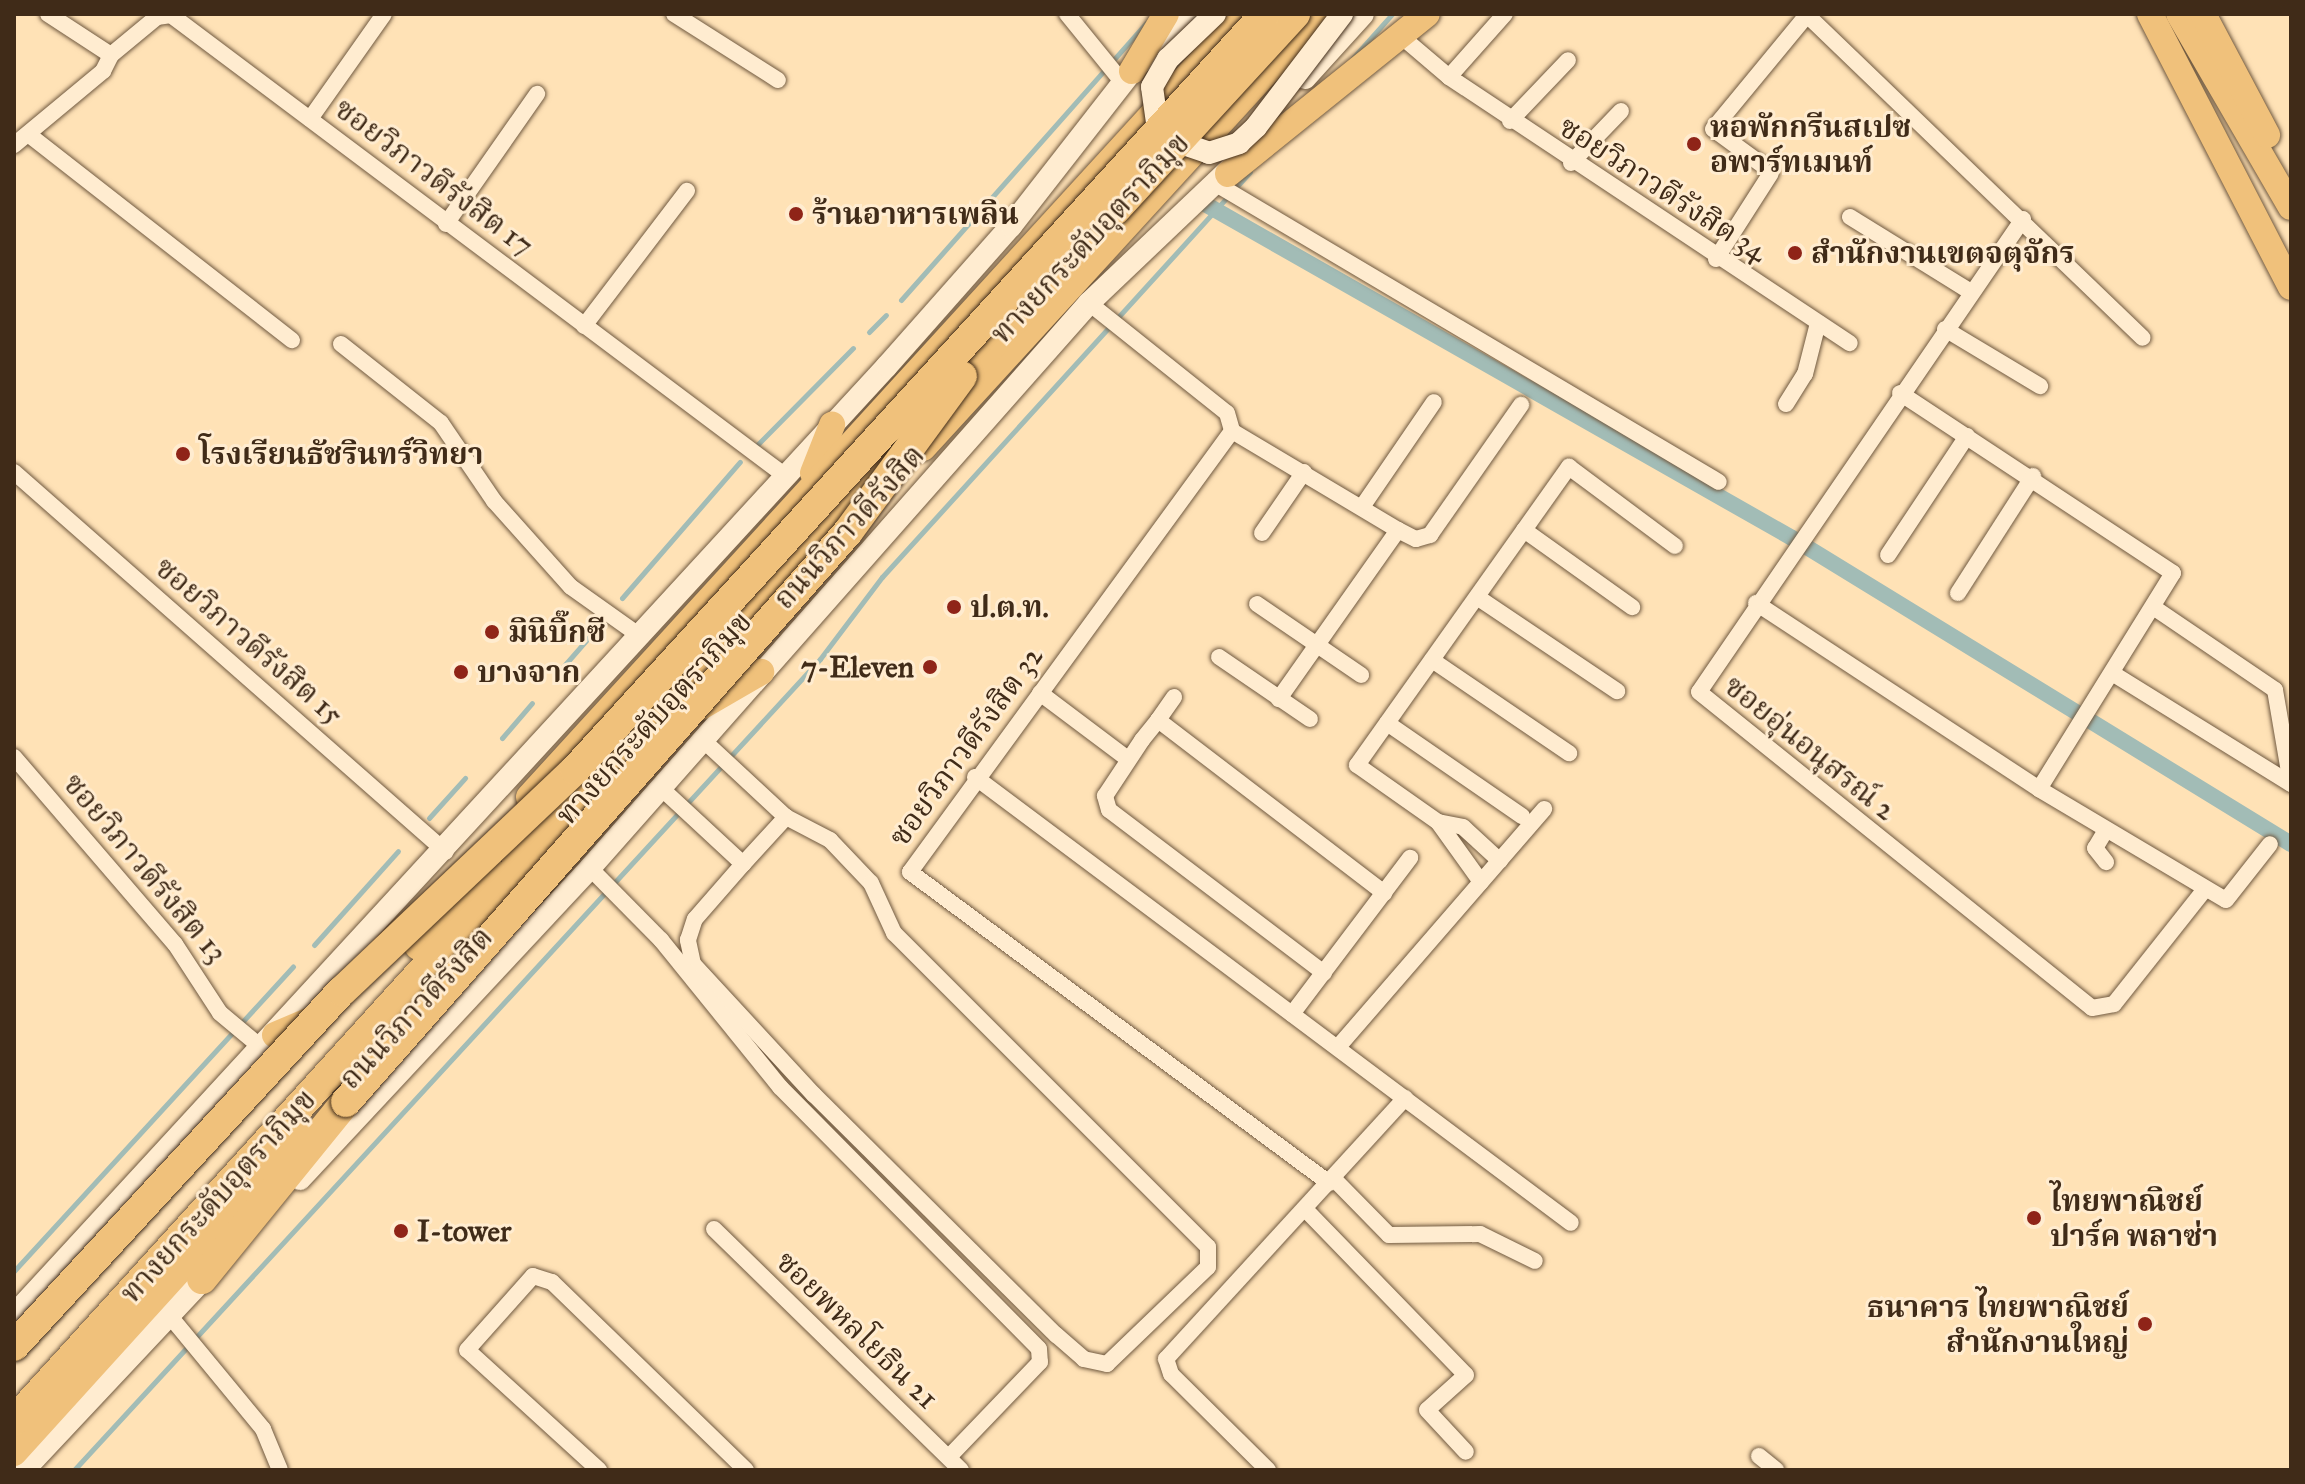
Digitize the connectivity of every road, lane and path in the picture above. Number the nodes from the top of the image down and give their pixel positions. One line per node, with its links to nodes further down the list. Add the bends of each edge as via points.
1 (48, 14): 22 (street)
2 (167, 14): 22 (street, ซอยวิภาวดีรังสิต 17); 29 (street, ซอยวิภาวดีรังสิต 17)
3 (384, 14): 29 (street)
4 (674, 14): 26 (street)
5 (1067, 14): 24 (street)
6 (1166, 14): 24 (main road)
7 (1190, 14): 24 (main road)
8 (1215, 14): 13 (main road, bridge, via 1168,59 1152,87 1157,124 1172,140 1209,153 1239,143 1256,127)
9 (1244, 14): 65 (main road, ถนนวิภาวดีรังสิต)
10 (1265, 14): 97 (highway, ทางยกระดับอุตราภิมุข, bridge)
11 (1295, 14): 52 (highway, ทางยกระดับอุตราภิมุข, bridge)
12 (1320, 14): 90 (main road, ถนนวิภาวดีรังสิต)
13 (1342, 14)
14 (1363, 14): 35 (main road, ถนนวิภาวดีรังสิต)
15 (1427, 14): 21 (main road)
16 (1505, 14): 25 (street)
17 (1807, 14): 39 (street); 41 (street, via 1713,129 1766,169)
18 (2129, 14): 34 (main road)
19 (2150, 14): 20 (main road)
20 (2185, 26): 34 (main road); 37 (main road)
21 (1402, 37): 25 (street, ซอยวิภาวดีรังสิต 34); 35 (main road)
22 (111, 55): 31 (street, ซอยวิภาวดีรังสิต 17, via 103,71)
23 (1568, 60): 30 (street)
24 (1117, 71): 58 (main road, via 978,265)
25 (1449, 77): 30 (street, ซอยวิภาวดีรังสิต 34)
26 (778, 80)
27 (537, 94): 40 (street)
28 (1621, 111): 33 (street)
29 (310, 119): 40 (street, ซอยวิภาวดีรังสิต 17)
30 (1510, 121): 33 (street, ซอยวิภาวดีรังสิต 34)
31 (28, 134): 32 (street, ซอยวิภาวดีรังสิต 17); 49 (street)
32 (14, 145)
33 (1571, 163): 41 (street, ซอยวิภาวดีรังสิต 34)
34 (2235, 173): 42 (main road)
35 (1223, 179): 44 (main road, ถนนวิภาวดีรังสิต); 64 (street)
36 (687, 191): 46 (street)
37 (2287, 200)
38 (1850, 217): 43 (street)
39 (2023, 219): 43 (street, ซอยอุ่นอนุสรณ์ 2); 48 (street)
40 (446, 224): 46 (street, ซอยวิภาวดีรังสิต 17)
41 (1716, 259): 45 (street, ซอยวิภาวดีรังสิต 34)
42 (2291, 287)
43 (1971, 292): 47 (street, ซอยอุ่นอนุสรณ์ 2)
44 (1089, 303): 59 (street, via 1227,413); 82 (main road, ถนนวิภาวดีรังสิต)
45 (1818, 323): 50 (street, ซอยวิภาวดีรังสิต 34); 56 (street, via 1805,374)
46 (584, 326): 65 (street, ซอยวิภาวดีรังสิต 17)
47 (1945, 329): 53 (street); 54 (street, ซอยอุ่นอนุสรณ์ 2)
48 (2143, 338)
49 (292, 340)
50 (1850, 343)
51 (341, 344): 78 (street, via 441,423 494,501 571,587)
52 (962, 376): 128 (highway, bridge, via 848,532 346,1102); 134 (highway, ทางยกระดับอุตราภิมุข, bridge)
53 (2040, 386)
54 (1900, 393): 60 (street); 74 (street, ซอยอุ่นอนุสรณ์ 2)
55 (1434, 402): 66 (street)
56 (1786, 404)
57 (1521, 405): 67 (street, via 1430,535 1416,539)
58 (832, 425): 65 (main road)
59 (1232, 431): 62 (street); 86 (street, ซอยวิภาวดีรังสิต 32)
60 (1967, 436): 63 (street); 71 (street)
61 (14, 472): 108 (street, ซอยวิภาวดีรังสิต 15)
62 (1304, 472): 66 (street); 69 (street)
63 (2033, 476): 72 (street); 77 (street, via 2170,568 2173,580)
64 (1719, 482)
65 (795, 483): 78 (main road, ถนนวิภาวดีรังสิต); 118 (main road, ถนนวิภาวดีรังสิต)
66 (1362, 507): 67 (street)
67 (1398, 530): 79 (street)
68 (1524, 530): 70 (street, via 1569,467); 73 (street); 76 (street)
69 (1262, 533)
70 (1675, 546)
71 (1888, 555)
72 (1958, 593)
73 (1477, 597): 81 (street); 85 (street)
74 (1756, 603): 101 (street); 115 (street, ซอยอุ่นอนุสรณ์ 2, via 1700,684 1700,695 2092,1008 2114,1004)
75 (1257, 604): 79 (street)
76 (1632, 607)
77 (2156, 609): 83 (street); 99 (street, via 2275,690)
78 (640, 636): 108 (main road, ถนนวิภาวดีรังสิต)
79 (1317, 644): 84 (street); 88 (street)
80 (1219, 657): 88 (street)
81 (1432, 660): 92 (street); 94 (street)
82 (761, 672): 90 (main road); 93 (main road, ถนนวิภาวดีรังสิต)
83 (2112, 673): 99 (street); 101 (street)
84 (1361, 675)
85 (1617, 691)
86 (1040, 693): 96 (street); 98 (street, ซอยวิภาวดีรังสิต 32)
87 (1174, 697): 91 (street)
88 (1279, 699): 89 (street)
89 (1310, 719)
90 (677, 720): 136 (main road, ถนนวิภาวดีรังสิต)
91 (1158, 720): 96 (street); 116 (street)
92 (1387, 723): 103 (street); 105 (street, via 1357,765)
93 (703, 740): 100 (main road, ถนนวิภาวดีรังสิต); 104 (street)
94 (1569, 753)
95 (14, 757): 120 (street, ซอยวิภาวดีรังสิต 13, via 175,944 220,1013)
96 (1128, 759): 117 (street, via 1105,796 1109,810)
97 (575, 770): 131 (highway, bridge, via 342,991); 133 (highway, ทางยกระดับอุตราภิมุข, bridge)
98 (975, 777): 119 (street); 123 (street, ซอยวิภาวดีรังสิต 32, via 910,872)
99 (2291, 784)
100 (661, 788): 112 (street); 113 (main road, ถนนวิภาวดีรังสิต)
101 (2039, 789): 106 (street)
102 (1544, 809): 110 (street)
103 (1522, 816)
104 (786, 817): 112 (street); 112 (street, via 817,830 848,857 871,883 894,933 1208,1247 1208,1267 1107,1364 1092,1363 1069,1348 814,1095 693,964 688,940 695,919)
105 (1438, 822): 110 (street, via 1463,827); 114 (street)
106 (2106, 830): 111 (street, via 2095,848); 115 (street)
107 (2270, 844): 115 (street, via 2233,898)
108 (446, 852): 120 (main road, ถนนวิภาวดีรังสิต)
109 (1410, 858): 116 (street)
110 (1500, 861): 114 (street)
111 (2106, 862)
112 (743, 864)
113 (590, 868): 128 (main road, ถนนวิภาวดีรังสิต); 138 (street, via 661,940 780,1087 1039,1349 1040,1362)
114 (1481, 882): 121 (street)
115 (2205, 889)
116 (1384, 893): 117 (street)
117 (1324, 973): 119 (street)
118 (337, 1009): 120 (main road); 132 (main road, ถนนวิภาวดีรังสิต)
119 (1292, 1014): 121 (street)
120 (261, 1040): 129 (main road, ถนนวิภาวดีรังสิต)
121 (1338, 1047): 122 (street)
122 (1405, 1098): 123 (street); 125 (street)
123 (1331, 1181): 124 (street); 127 (street, via 1389,1235 1480,1234)
124 (1305, 1209): 135 (street, via 1466,1375 1427,1410); 144 (street, via 1169,1353 1171,1374)
125 (1571, 1223)
126 (714, 1229): 138 (street, ซอยพหลโยธิน 21)
127 (1535, 1261)
128 (202, 1279): 130 (main road, ถนนวิภาวดีรังสิต)
129 (14, 1315)
130 (169, 1315): 139 (main road, ถนนวิภาวดีรังสิต); 140 (street, via 263,1429)
131 (14, 1346)
132 (14, 1362)
133 (14, 1391)
134 (14, 1421)
135 (1466, 1452)
136 (14, 1453)
137 (1759, 1456): 145 (street)
138 (949, 1457): 143 (street, ซอยพหลโยธิน 21)
139 (24, 1470)
140 (280, 1470)
141 (599, 1470): 142 (street, via 467,1350 533,1276 552,1282)
142 (746, 1470)
143 (961, 1470)
144 (1268, 1470)
145 (1776, 1470)

